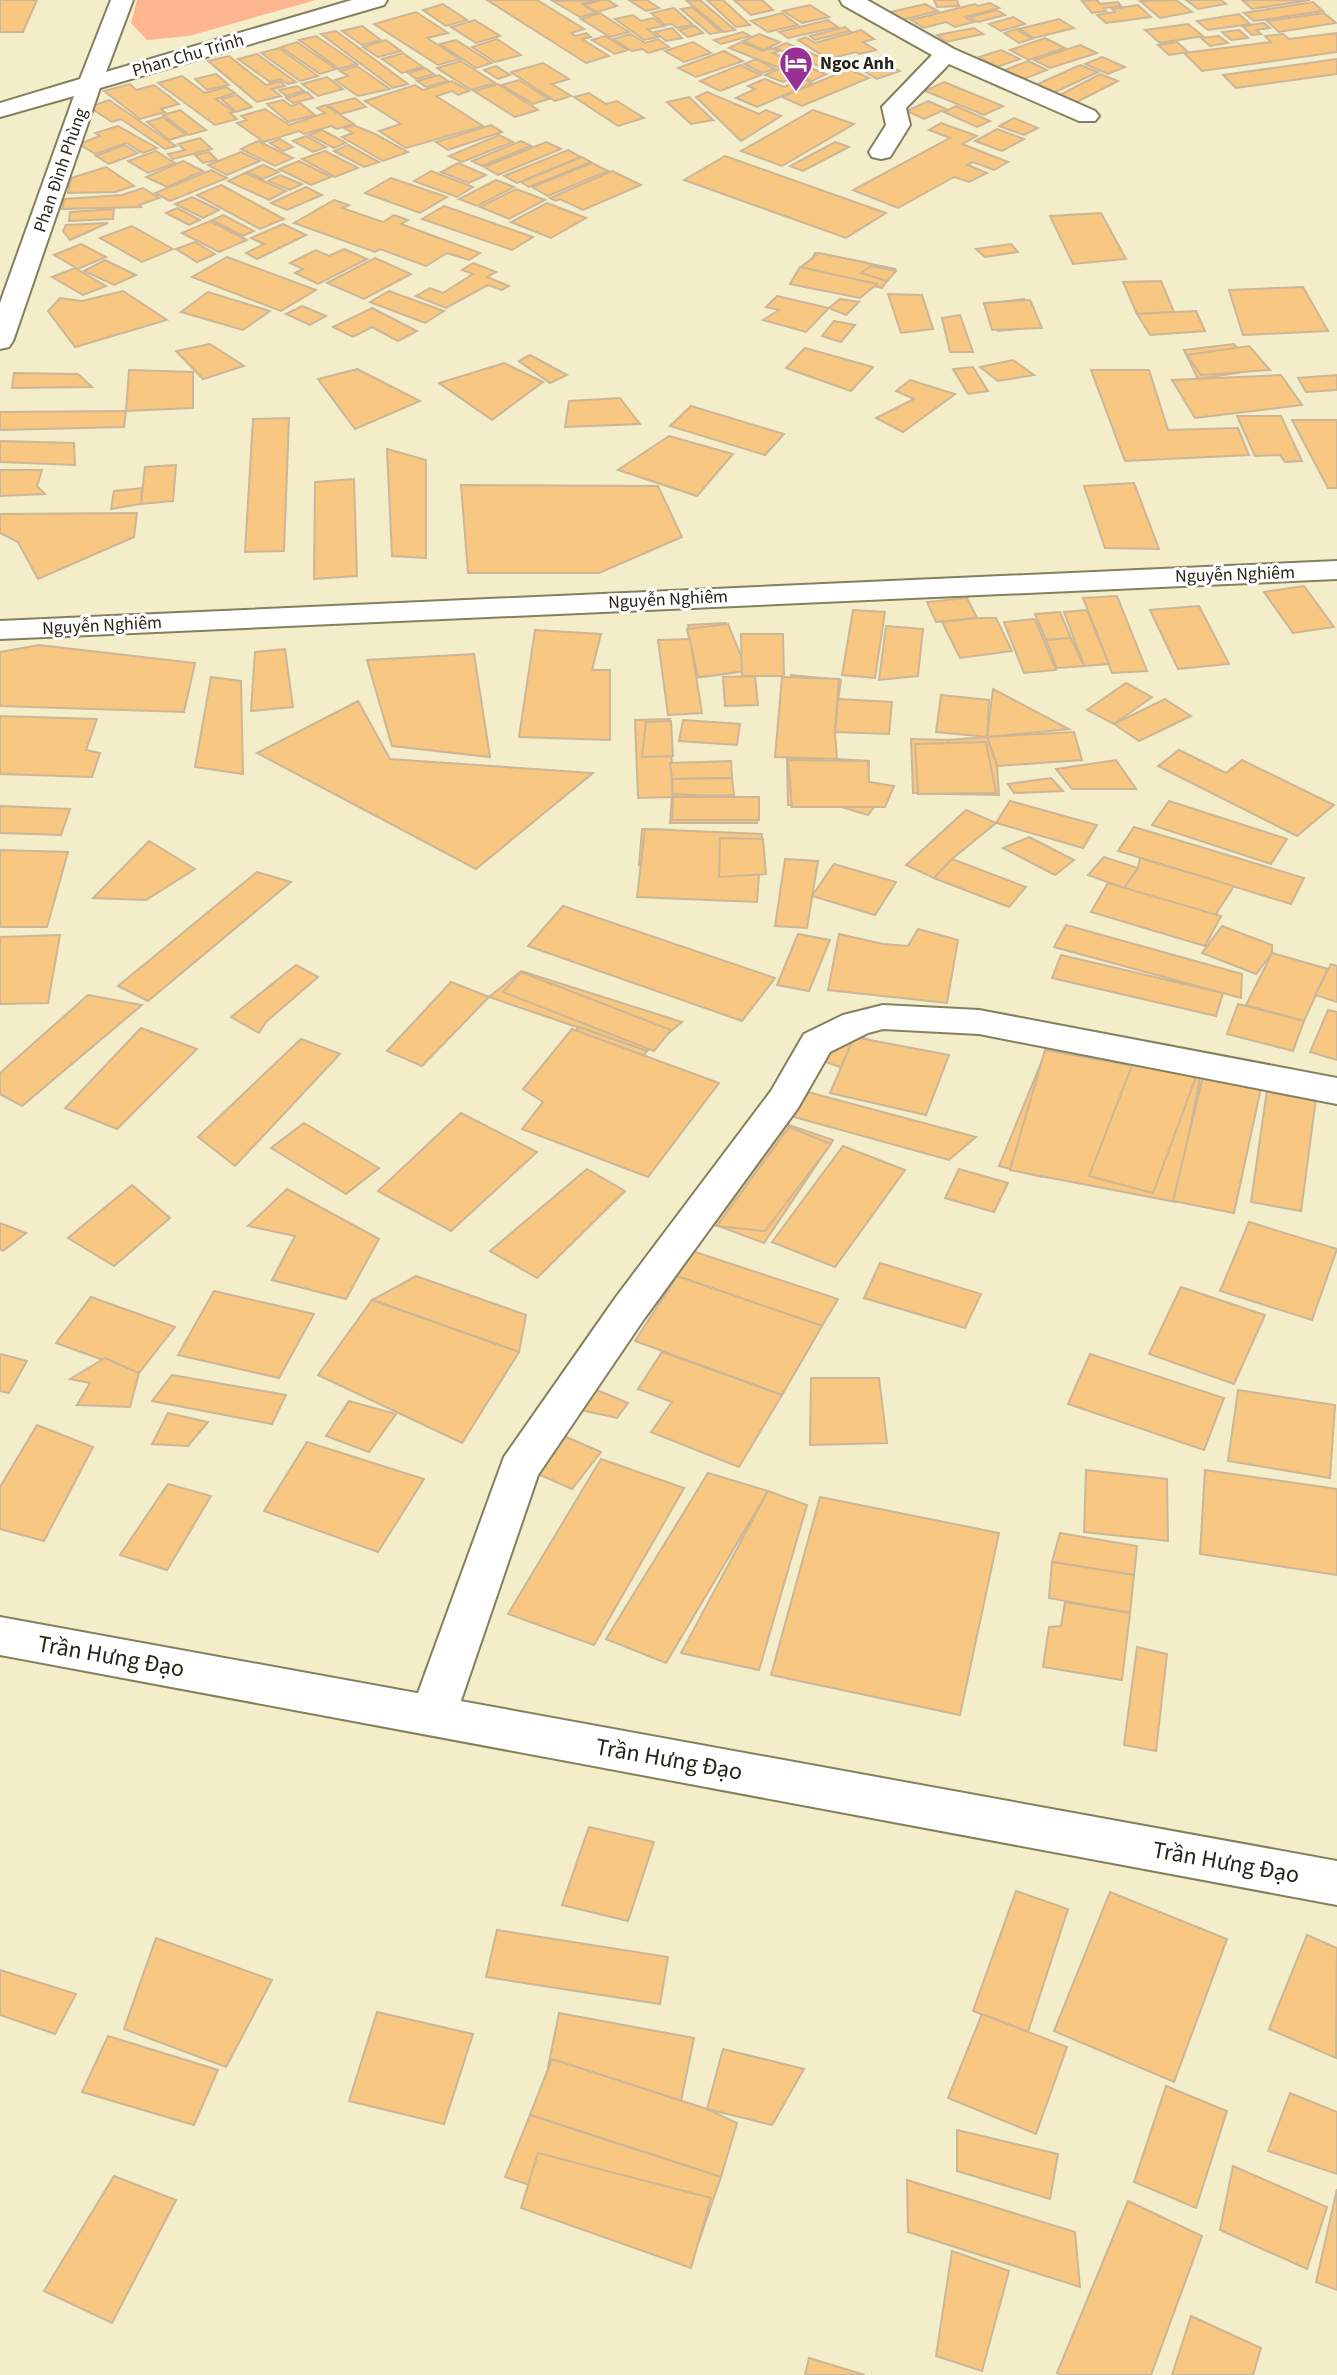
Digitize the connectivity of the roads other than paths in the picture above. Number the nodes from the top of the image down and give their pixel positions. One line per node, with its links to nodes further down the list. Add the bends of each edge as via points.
1 (122, 0): 5 (street, Phan Đình Phùng)
2 (376, 0): 5 (street, Phan Chu Trinh)
3 (851, 0): 4 (street)
4 (946, 54): 7 (street); 8 (street, via 894,107 898,125)
5 (90, 83): 6 (street, Phan Chu Trinh); 9 (street, Phan Đình Phùng)
6 (0, 110)
7 (1087, 116)
8 (881, 152)
9 (0, 341)
10 (1337, 570): 11 (street, Nguyễn Nghiêm)
11 (0, 630)
12 (1337, 1091): 14 (street, via 979,1023 923,1017 869,1020 817,1043 785,1099 630,1308 519,1469)
13 (0, 1636): 14 (street, Trần Hưng Đạo)
14 (433, 1716): 15 (street, Trần Hưng Đạo)
15 (1337, 1883)

